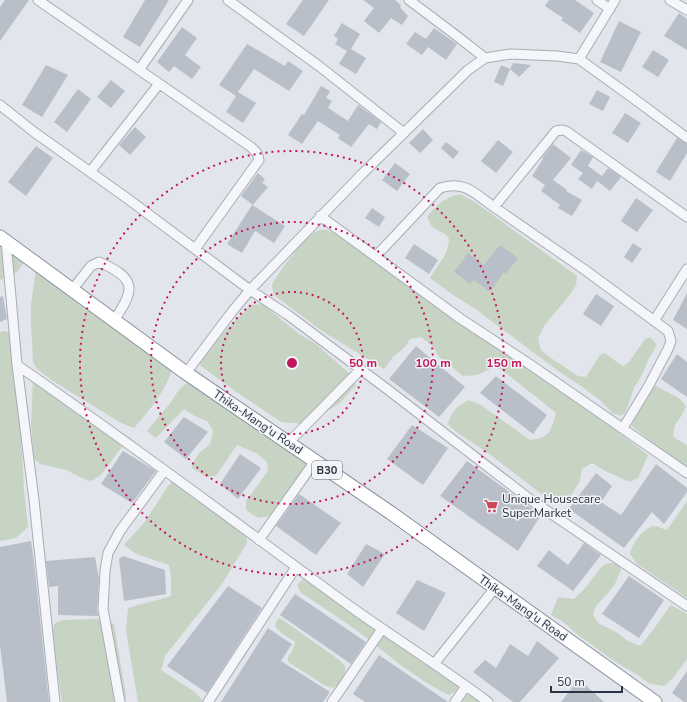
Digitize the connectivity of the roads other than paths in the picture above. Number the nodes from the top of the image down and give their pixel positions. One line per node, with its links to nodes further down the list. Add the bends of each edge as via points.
1 (38, 0): 12 (street)
2 (188, 0): 12 (street)
3 (228, 0): 15 (street, via 319,66)
4 (409, 0): 10 (street)
5 (597, 0): 8 (street)
6 (615, 0): 8 (street)
7 (670, 0): 9 (street)
8 (610, 9): 11 (street)
9 (687, 10)
10 (485, 58): 11 (street, via 511,54 557,56); 15 (street, via 468,70)
11 (579, 60): 16 (street)
12 (139, 70): 13 (street)
13 (159, 84): 17 (street); 22 (street, via 251,147 259,156 259,160)
14 (0, 104): 17 (street)
15 (404, 133): 19 (street)
16 (687, 138)
17 (90, 172): 22 (street)
18 (494, 208): 20 (street, via 556,132 562,130); 23 (street, via 466,187 455,184 440,188); 28 (street)
19 (320, 216): 23 (street); 26 (street)
20 (687, 217)
21 (3, 239): 25 (highway, Thika-Mang'u Road / B30); 29 (street)
22 (195, 249): 26 (street)
23 (376, 256): 32 (street, via 461,319)
24 (687, 270): 28 (street)
25 (72, 290): 27 (highway, Thika-Mang'u Road / B30); 27 (street, via 91,266 99,262 110,266 125,278 130,288 128,298)
26 (250, 290): 30 (street); 31 (street)
27 (114, 320): 31 (highway, Thika-Mang'u Road / B30)
28 (654, 320): 32 (street, via 668,331 671,341 648,387)
29 (17, 366): 35 (street); 44 (street)
30 (361, 369): 33 (street); 40 (street, via 531,500)
31 (186, 373): 33 (highway, Thika-Mang'u Road / B30)
32 (623, 428): 36 (street)
33 (288, 443): 34 (highway, Thika-Mang'u Road / B30)
34 (315, 461): 37 (street); 39 (highway, Thika-Mang'u Road / B30)
35 (164, 472): 37 (street); 45 (street, via 120,531 108,553 104,571 103,609)
36 (687, 473)
37 (260, 540): 38 (street)
38 (296, 567): 41 (street); 46 (street)
39 (495, 588): 42 (street); 50 (highway, Thika-Mang'u Road / B30)
40 (687, 606)
41 (382, 629): 42 (street); 47 (street)
42 (434, 664): 43 (street)
43 (466, 686): 48 (street); 49 (street)
44 (55, 702)
45 (120, 702)
46 (208, 702)
47 (332, 702)
48 (455, 702)
49 (488, 702)
50 (655, 702)

